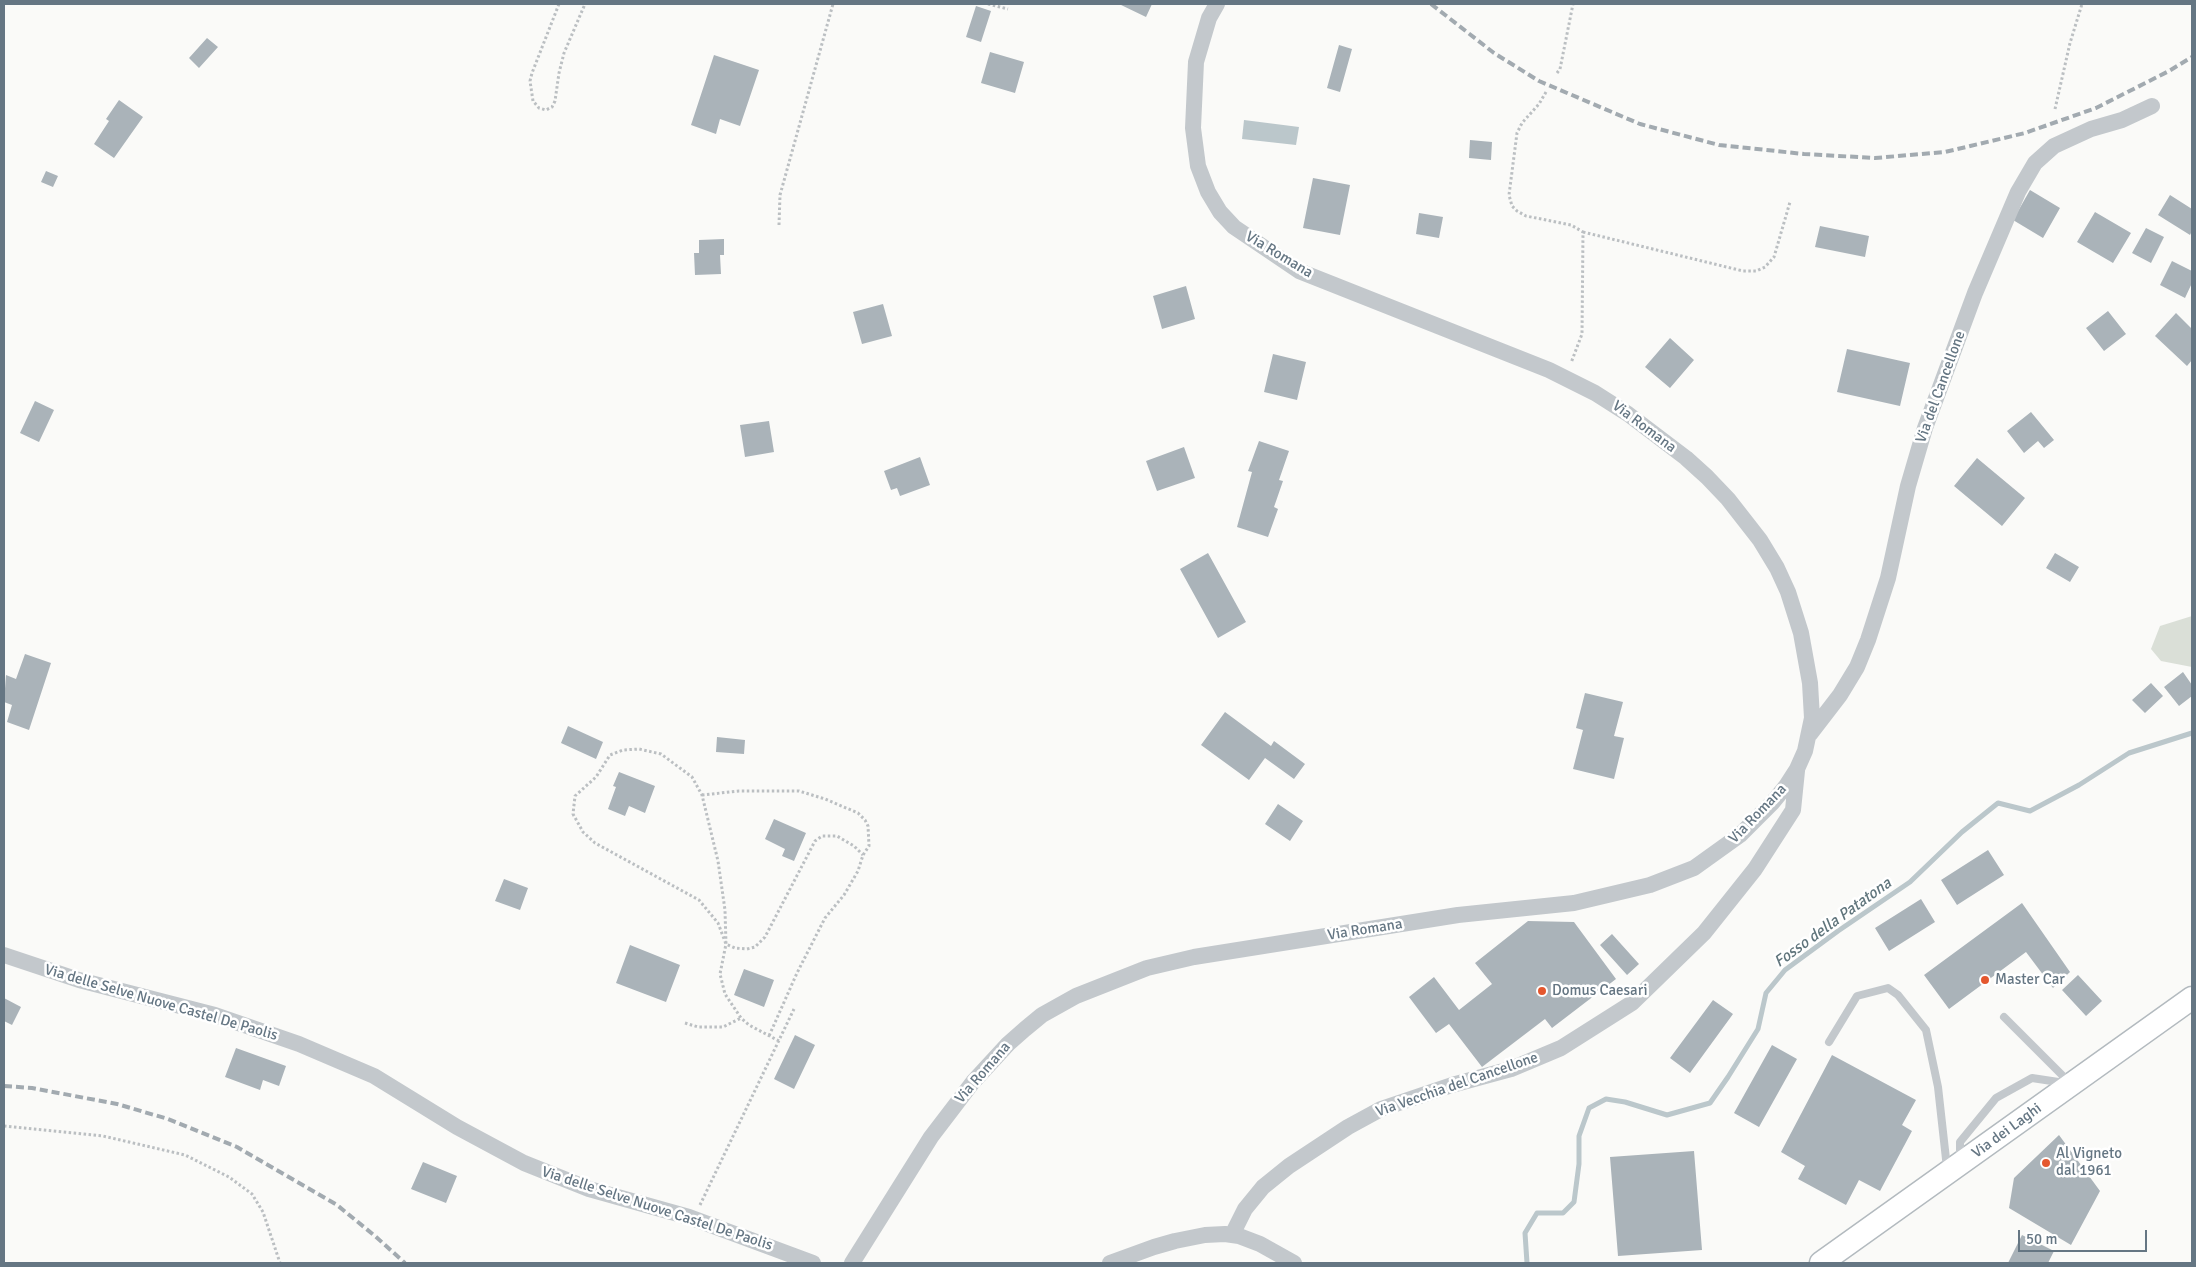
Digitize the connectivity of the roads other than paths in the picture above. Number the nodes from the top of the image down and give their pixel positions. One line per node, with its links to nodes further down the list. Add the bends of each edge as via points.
1 (1217, 4): 3 (street, Via Romana, via 1209,18 1196,62 1193,128 1203,180 1211,199 1230,224 1299,271 1564,377 1611,402 1686,458 1750,526 1774,562 1791,598 1806,658 1812,705)
2 (2152, 106): 3 (street, Via del Cancellone, via 2054,146 2035,163 2018,192 1982,276 1925,428 1908,486 1888,578 1868,640 1840,695)
3 (1810, 734): 4 (street, Via Romana)
4 (1797, 769): 11 (street, Via Vecchia del Cancellone, via 1793,810 1755,869 1704,933 1632,1003 1553,1052 1511,1069 1381,1109 1348,1127 1263,1187 1245,1209); 13 (street, Via Romana, via 1773,802 1727,846 1694,868 1650,885 1574,903 1458,915 1212,954 1147,968 1076,996 1042,1015 1025,1029 973,1082 926,1144)
5 (4, 955): 12 (street, Via delle Selve Nuove Castel De Paolis, via 78,980 214,1015 299,1044 374,1076 524,1164 589,1189 694,1219)
6 (2192, 998): 9 (main road, Via dei Laghi)
7 (2004, 1016): 9 (lane)
8 (1829, 1042): 10 (lane, via 1858,996 1888,988 1898,995 1926,1030)
9 (2072, 1084): 10 (main road, Via dei Laghi); 10 (lane, via 2032,1078 1996,1098 1960,1142)
10 (1954, 1168): 16 (main road, Via dei Laghi)
11 (1232, 1235): 14 (street, via 1175,1241); 15 (street, via 1260,1244)
12 (813, 1263)
13 (852, 1263)
14 (1110, 1263)
15 (1294, 1263)
16 (1821, 1263)

